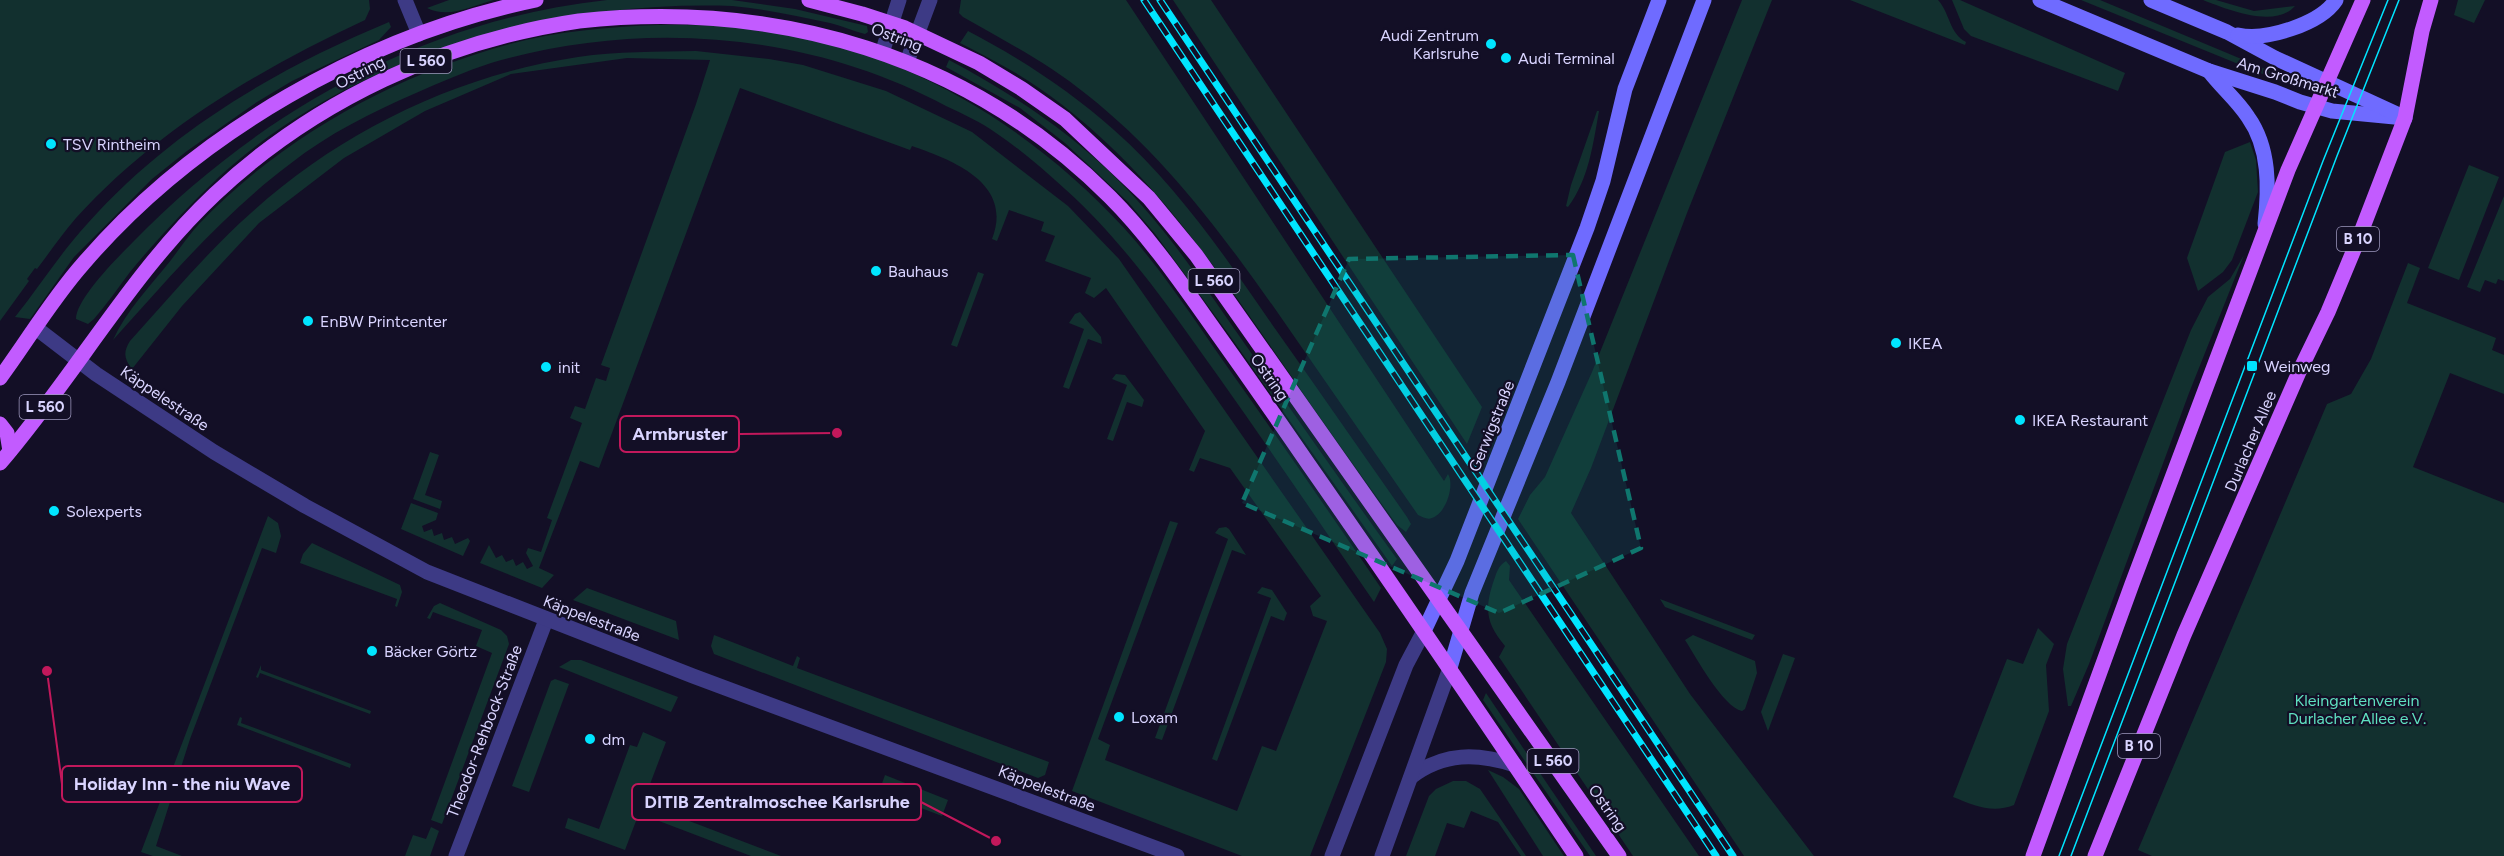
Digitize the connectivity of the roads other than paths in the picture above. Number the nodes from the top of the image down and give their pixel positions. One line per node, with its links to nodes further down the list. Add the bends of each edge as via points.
1 (405, 0): 15 (street)
2 (536, 0): 15 (main road, Ostring / L 560, via 497,8)
3 (809, 0): 13 (main road, Ostring / L 560)
4 (899, 0): 13 (street)
5 (930, 0): 16 (street)
6 (1659, 0): 29 (main road, Gerwigstraße, via 1625,89 1603,181 1587,228)
7 (1704, 0): 31 (main road, via 1558,382 1472,592)
8 (2040, 0): 19 (main road, Am Großmarkt)
9 (2151, 0): 14 (main road, Am Großmarkt)
10 (2336, 0): 14 (main road, via 2328,10 2269,35 2249,37)
11 (2364, 0): 20 (main road)
12 (2431, 0): 22 (main road, Durlacher Allee / B 10)
13 (891, 23): 16 (main road, Ostring / L 560); 17 (street)
14 (2227, 32): 20 (main road, Am Großmarkt)
15 (420, 34): 24 (main road, Ostring / L 560, via 316,82 251,118 199,154 106,238)
16 (918, 34): 18 (street); 29 (main road, Ostring / L 560, via 979,63 1065,119 1149,198 1196,255)
17 (883, 50): 18 (main road, Ostring / L 560); 25 (main road, Ostring / L 560, via 798,25 689,13 607,17 549,25 498,36 433,58 336,104 277,143 216,193 133,285)
18 (908, 59): 32 (main road, Ostring / L 560, via 963,86 1043,137 1141,231)
19 (2209, 72): 21 (main road, Am Großmarkt); 23 (main road, via 2249,118 2261,142 2266,159)
20 (2326, 80): 21 (main road); 22 (main road, Am Großmarkt)
21 (2314, 106): 22 (main road, Am Großmarkt, via 2343,113); 23 (main road)
22 (2405, 118): 43 (main road, Durlacher Allee / B 10, via 2328,312 2184,635)
23 (2265, 232): 42 (main road)
24 (36, 328): 25 (street, Käppelestraße); 26 (main road, Ostring / L 560)
25 (78, 361): 28 (main road, Ostring / L 560); 30 (street, Käppelestraße, via 213,452 377,546 427,572)
26 (0, 378)
27 (0, 424): 28 (main road, via 7,433)
28 (5, 457)
29 (1440, 601): 31 (main road, Ostring / L 560); 32 (main road, Gerwigstraße)
30 (546, 620): 36 (street, Theodor-Rehbock-Straße); 37 (street, Käppelestraße)
31 (1461, 630): 33 (main road); 41 (main road, Ostring / L 560)
32 (1424, 631): 33 (main road, Ostring / L 560); 38 (street, Gerwigstraße, via 1406,665)
33 (1450, 668): 34 (main road, Ostring / L 560); 35 (street)
34 (1515, 765): 35 (street, via 1484,757 1453,757); 40 (main road, Ostring / L 560)
35 (1411, 777): 39 (street)
36 (456, 856)
37 (1178, 856)
38 (1332, 856)
39 (1382, 856)
40 (1576, 856)
41 (1619, 856)
42 (2033, 856)
43 (2094, 856)

